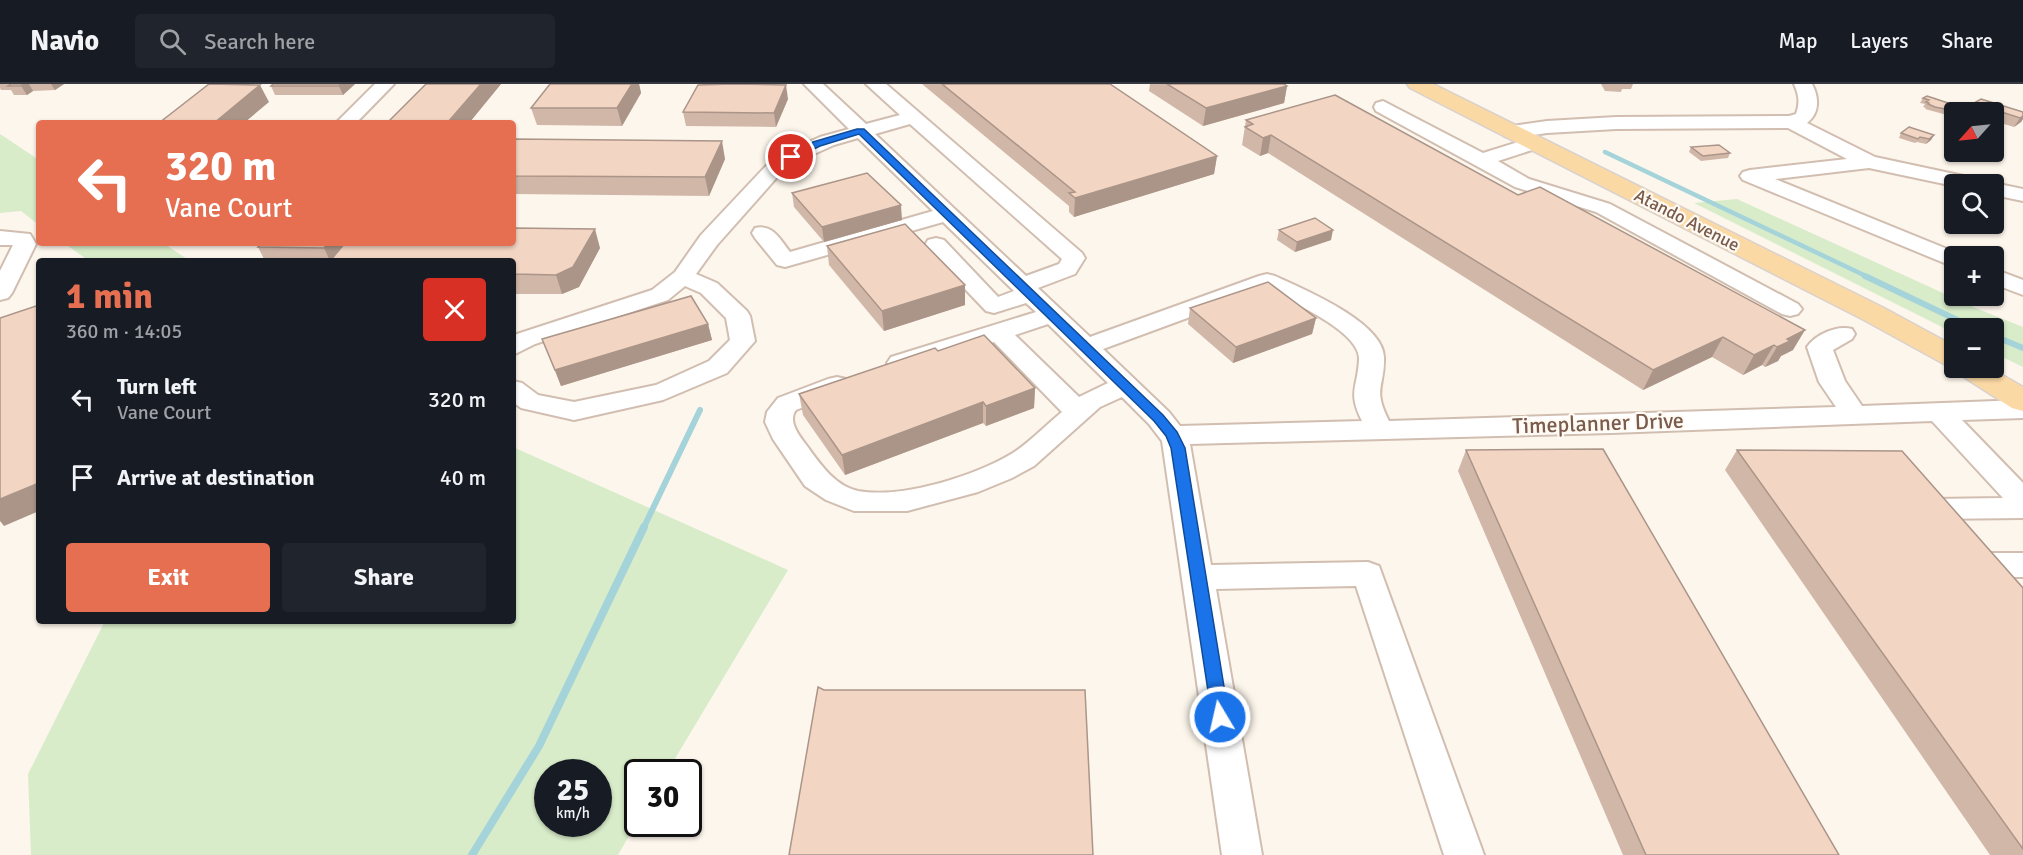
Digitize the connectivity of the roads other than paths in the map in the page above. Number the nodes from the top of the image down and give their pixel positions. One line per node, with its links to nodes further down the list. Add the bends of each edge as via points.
1 (385, 84): 8 (street)
2 (813, 84): 10 (street)
3 (875, 84): 7 (street)
4 (1417, 84): 11 (main road, Atando Avenue)
5 (1803, 84): 9 (street, via 1809,108 1803,118)
6 (1383, 107): 12 (street)
7 (914, 117): 10 (street); 25 (street, via 1074,258 1067,269)
8 (348, 120)
9 (1791, 122): 11 (street, via 1548,126); 13 (street)
10 (861, 130): 17 (street); 22 (street, via 816,144 785,160 709,240)
11 (1523, 137): 12 (street); 33 (main road, Atando Avenue)
12 (1481, 160): 27 (street, via 1522,183 1603,208)
13 (1869, 162): 14 (street); 21 (street, via 1750,176)
14 (1944, 178)
15 (2004, 191): 16 (street)
16 (2023, 195)
17 (947, 214): 18 (street, via 785,260); 25 (street)
18 (763, 233)
19 (0, 238): 26 (street, via 22,239 25,244)
20 (936, 245): 25 (street, via 994,306)
21 (1944, 256)
22 (683, 277): 31 (street, via 660,295); 36 (street, via 709,288 738,316 743,341 718,367 663,392 574,411 530,402)
23 (2004, 280): 24 (street)
24 (2023, 288)
25 (1026, 290): 28 (street)
26 (0, 293)
27 (1790, 309)
28 (1052, 315): 29 (street); 32 (street)
29 (999, 333): 40 (street); 40 (street, via 866,374 787,404 780,412 779,422 815,479 836,493 854,501 907,501 968,485 1002,471 1024,459)
30 (1844, 334): 41 (street, via 1820,347 1832,382)
31 (516, 345)
32 (1085, 346): 35 (street); 42 (street, via 1267,281 1330,314 1370,348 1366,390)
33 (1944, 352)
34 (1986, 378): 37 (main road)
35 (1125, 386): 40 (street, via 1091,401); 43 (street)
36 (516, 391)
37 (2023, 401)
38 (2023, 409): 39 (street, Timeplanner Drive)
39 (1938, 411): 41 (street, Timeplanner Drive); 44 (street)
40 (1078, 412)
41 (1854, 414): 42 (street, Timeplanner Drive)
42 (1379, 428): 43 (street, Timeplanner Drive)
43 (1172, 435): 49 (street, via 1178,448)
44 (2023, 501)
45 (2023, 508): 46 (street)
46 (1932, 509)
47 (1990, 565): 48 (street)
48 (2023, 565)
49 (1198, 577): 50 (street); 51 (street, via 1368,574)
50 (1242, 855)
51 (1464, 855)

